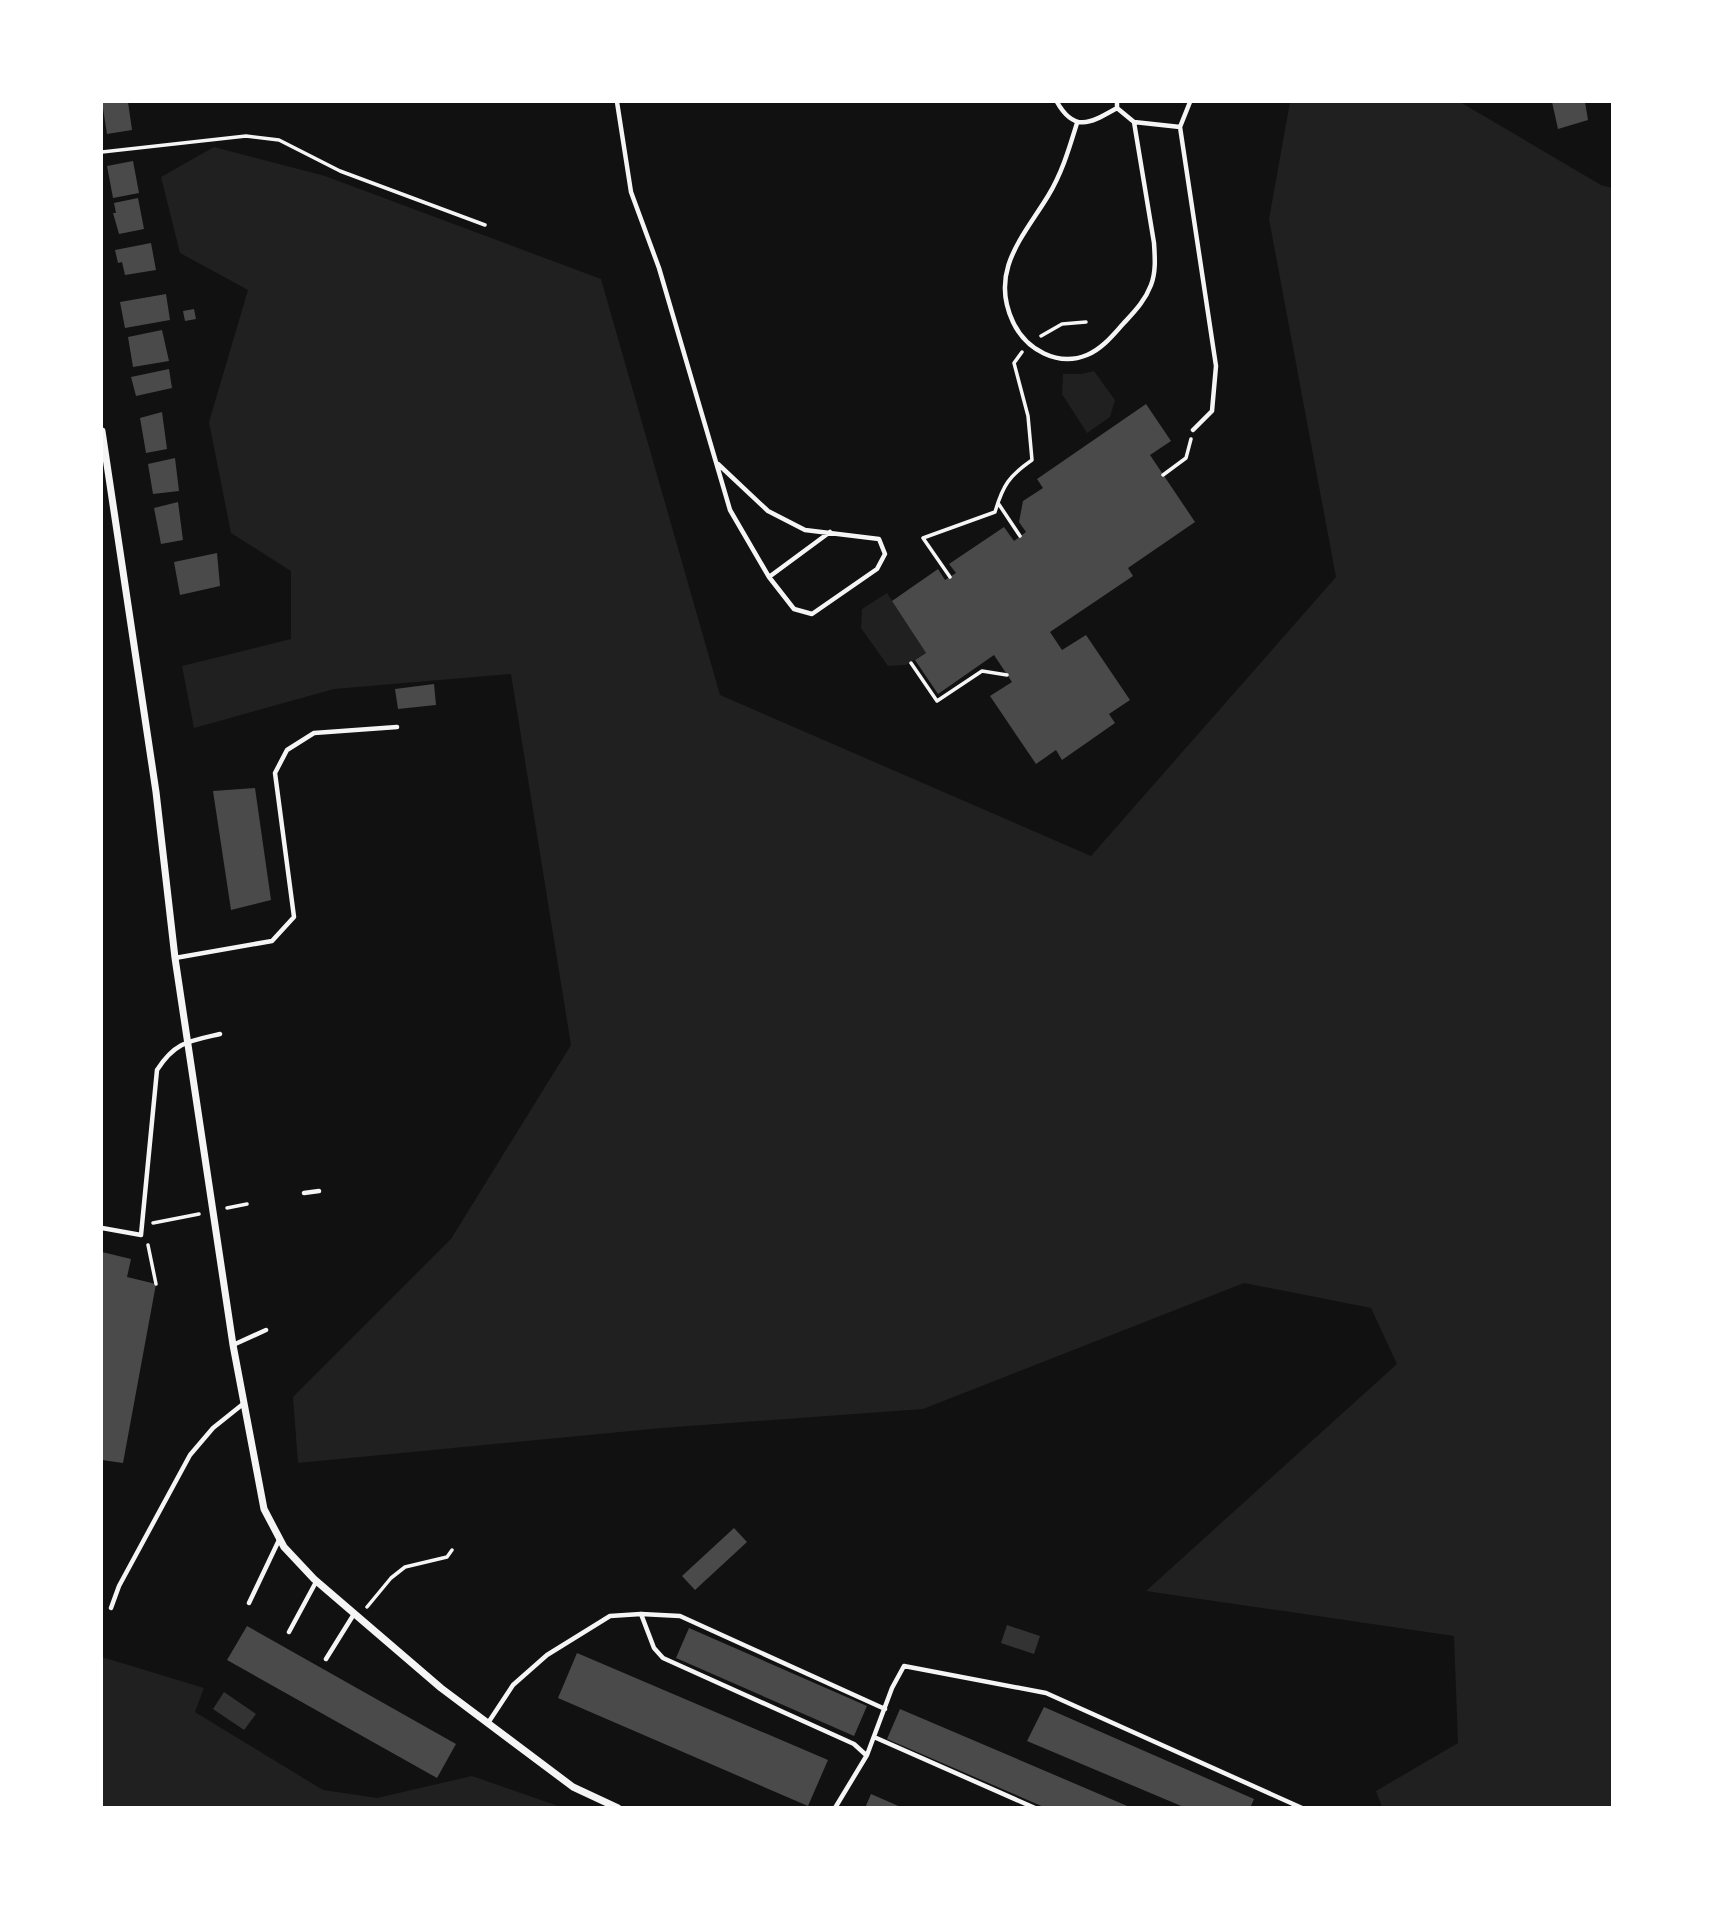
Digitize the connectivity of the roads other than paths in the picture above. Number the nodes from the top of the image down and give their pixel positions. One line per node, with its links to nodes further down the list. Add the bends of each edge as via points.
1 (617, 102): 10 (lane, via 631,192 659,268)
2 (1058, 102): 5 (lane)
3 (1190, 102): 7 (lane)
4 (1117, 105): 5 (lane, via 1091,123); 6 (lane)
5 (1077, 122): 6 (lane, via 1066,162 1015,246 1005,272 1005,295 1013,322 1029,346 1054,358 1089,355 1107,342 1142,303 1151,284 1154,243)
6 (1134, 122): 7 (lane)
7 (1180, 127): 8 (lane, via 1216,366 1212,411)
8 (1193, 430)
9 (102, 431): 14 (street, via 156,792)
10 (718, 464): 11 (lane, via 768,511 805,530); 12 (lane, via 730,510)
11 (830, 532): 12 (lane); 12 (lane, via 879,539 885,554 877,569 812,614 794,609)
12 (769, 577)
13 (397, 727): 14 (lane, via 314,733 287,750 275,773 294,917 272,941)
14 (175, 958): 16 (street)
15 (220, 1034): 16 (lane)
16 (188, 1041): 19 (lane, via 168,1053 157,1070 141,1235); 21 (street)
17 (319, 1191): 18 (lane)
18 (304, 1193)
19 (102, 1228)
20 (266, 1330): 21 (lane)
21 (233, 1345): 22 (street)
22 (243, 1404): 23 (street, via 264,1509); 26 (lane, via 212,1428 190,1455)
23 (280, 1539): 24 (street); 25 (lane)
24 (316, 1581): 28 (street); 29 (lane)
25 (249, 1603)
26 (111, 1608)
27 (641, 1614): 31 (lane, via 680,1616); 32 (lane, via 610,1616 547,1655 513,1685); 34 (lane, via 654,1648 663,1658 854,1744)
28 (357, 1615): 30 (lane); 32 (street)
29 (289, 1632)
30 (326, 1659)
31 (885, 1709): 33 (lane); 38 (lane, via 904,1665 1046,1693)
32 (487, 1724): 35 (street, via 573,1787)
33 (874, 1737): 34 (lane); 37 (lane)
34 (867, 1755): 36 (lane)
35 (618, 1808)
36 (835, 1808)
37 (1035, 1808)
38 (1302, 1808)

